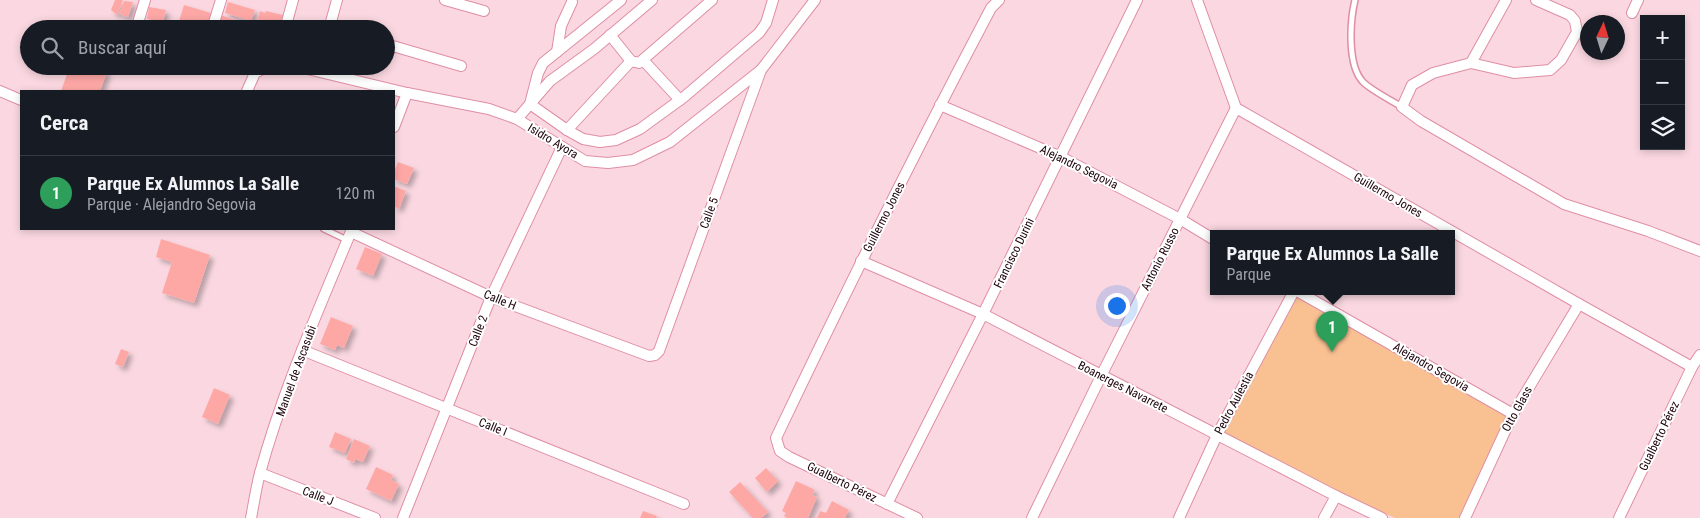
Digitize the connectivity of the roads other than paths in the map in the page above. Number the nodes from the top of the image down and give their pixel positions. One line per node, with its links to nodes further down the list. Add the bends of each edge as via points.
1 (145, 0): 21 (street)
2 (220, 0): 22 (street)
3 (293, 0): 23 (street)
4 (337, 0): 24 (street)
5 (445, 0): 19 (street)
6 (621, 0): 27 (street)
7 (652, 0): 25 (street)
8 (712, 0): 28 (street)
9 (773, 0): 39 (street, via 766,23 759,33)
10 (814, 0): 32 (street, Isidro Ayora)
11 (999, 0): 41 (street, Guillermo Jones, via 991,8)
12 (1137, 0): 48 (street, Francisco Durini)
13 (1198, 0): 43 (street)
14 (1355, 0): 42 (lane, via 1352,50 1356,69 1364,82)
15 (1506, 0): 30 (street)
16 (1536, 0): 30 (street, via 1570,15 1575,21 1577,32 1561,60 1550,70 1514,73)
17 (1638, 0): 20 (street)
18 (572, 2): 27 (street, via 561,26)
19 (484, 11)
20 (1632, 13)
21 (139, 20)
22 (214, 20)
23 (287, 20)
24 (332, 20)
25 (610, 35): 29 (street); 40 (street, via 550,81)
26 (395, 47): 31 (street)
27 (557, 52): 40 (street, via 540,67)
28 (643, 60): 29 (street, via 638,63); 39 (street)
29 (631, 61): 46 (street)
30 (1471, 63): 42 (street, via 1433,73 1412,85)
31 (461, 66)
32 (761, 70): 47 (street, Isidro Ayora, via 670,142 633,160 585,161); 63 (street, Calle 5)
33 (254, 75): 35 (street)
34 (340, 75): 37 (street, Isidro Ayora)
35 (247, 90)
36 (0, 92): 38 (street)
37 (408, 93): 44 (street, Isidro Ayora, via 489,109); 45 (street)
38 (20, 100)
39 (680, 100): 46 (street, via 640,129 616,140 592,141)
40 (530, 104): 44 (street); 46 (street)
41 (940, 105): 48 (street, Alejandro Segovia); 56 (street, Guillermo Jones)
42 (1402, 107): 55 (street, via 1564,204)
43 (1236, 108): 49 (street, Antonio Russo); 51 (street, Guillermo Jones)
44 (517, 119): 47 (street, Isidro Ayora)
45 (395, 125)
46 (567, 130)
47 (562, 147): 59 (street, Calle 2)
48 (1061, 157): 49 (street, Alejandro Segovia); 61 (street, Francisco Durini)
49 (1180, 219): 54 (street, Alejandro Segovia); 66 (street, Antonio Russo)
50 (329, 230): 53 (lane)
51 (1450, 230)
52 (1455, 233): 60 (street, Guillermo Jones)
53 (350, 234): 59 (street, Calle H); 62 (street, Manuel de Ascasubi)
54 (1210, 237)
55 (1700, 251)
56 (861, 261): 61 (street, Boanerges Navarrete); 70 (street, Guillermo Jones)
57 (1293, 295): 69 (street, Pedro Aulestia)
58 (1302, 295): 68 (street, Alejandro Segovia)
59 (491, 297): 63 (street, Calle H); 67 (street, Calle 2)
60 (1579, 304): 65 (street, Guillermo Jones); 68 (street, Otto Glass)
61 (983, 314): 66 (street, Boanerges Navarrete); 74 (street, Francisco Durini)
62 (302, 350): 67 (street, Calle I); 71 (street, Manuel de Ascasubi)
63 (655, 356)
64 (1700, 356): 65 (street, Gualberto Pérez)
65 (1692, 367): 84 (street, Gualberto Pérez)
66 (1101, 376): 69 (street, Boanerges Navarrete); 79 (street, Antonio Russo)
67 (447, 409): 73 (street, Calle I); 77 (street, Calle 2)
68 (1513, 414): 83 (street, Otto Glass)
69 (1217, 435): 72 (street, Boanerges Navarrete); 80 (street, Pedro Aulestia)
70 (776, 438): 74 (street, Gualberto Pérez, via 780,451 789,457)
71 (260, 473): 75 (street, Manuel de Ascasubi); 76 (street, Calle J)
72 (1336, 496): 81 (street); 82 (street, Boanerges Navarrete)
73 (684, 504)
74 (887, 504): 78 (street, Gualberto Pérez)
75 (251, 518)
76 (376, 518)
77 (403, 518)
78 (917, 518)
79 (1032, 518)
80 (1179, 518)
81 (1324, 518)
82 (1382, 518)
83 (1465, 518)
84 (1619, 518)

